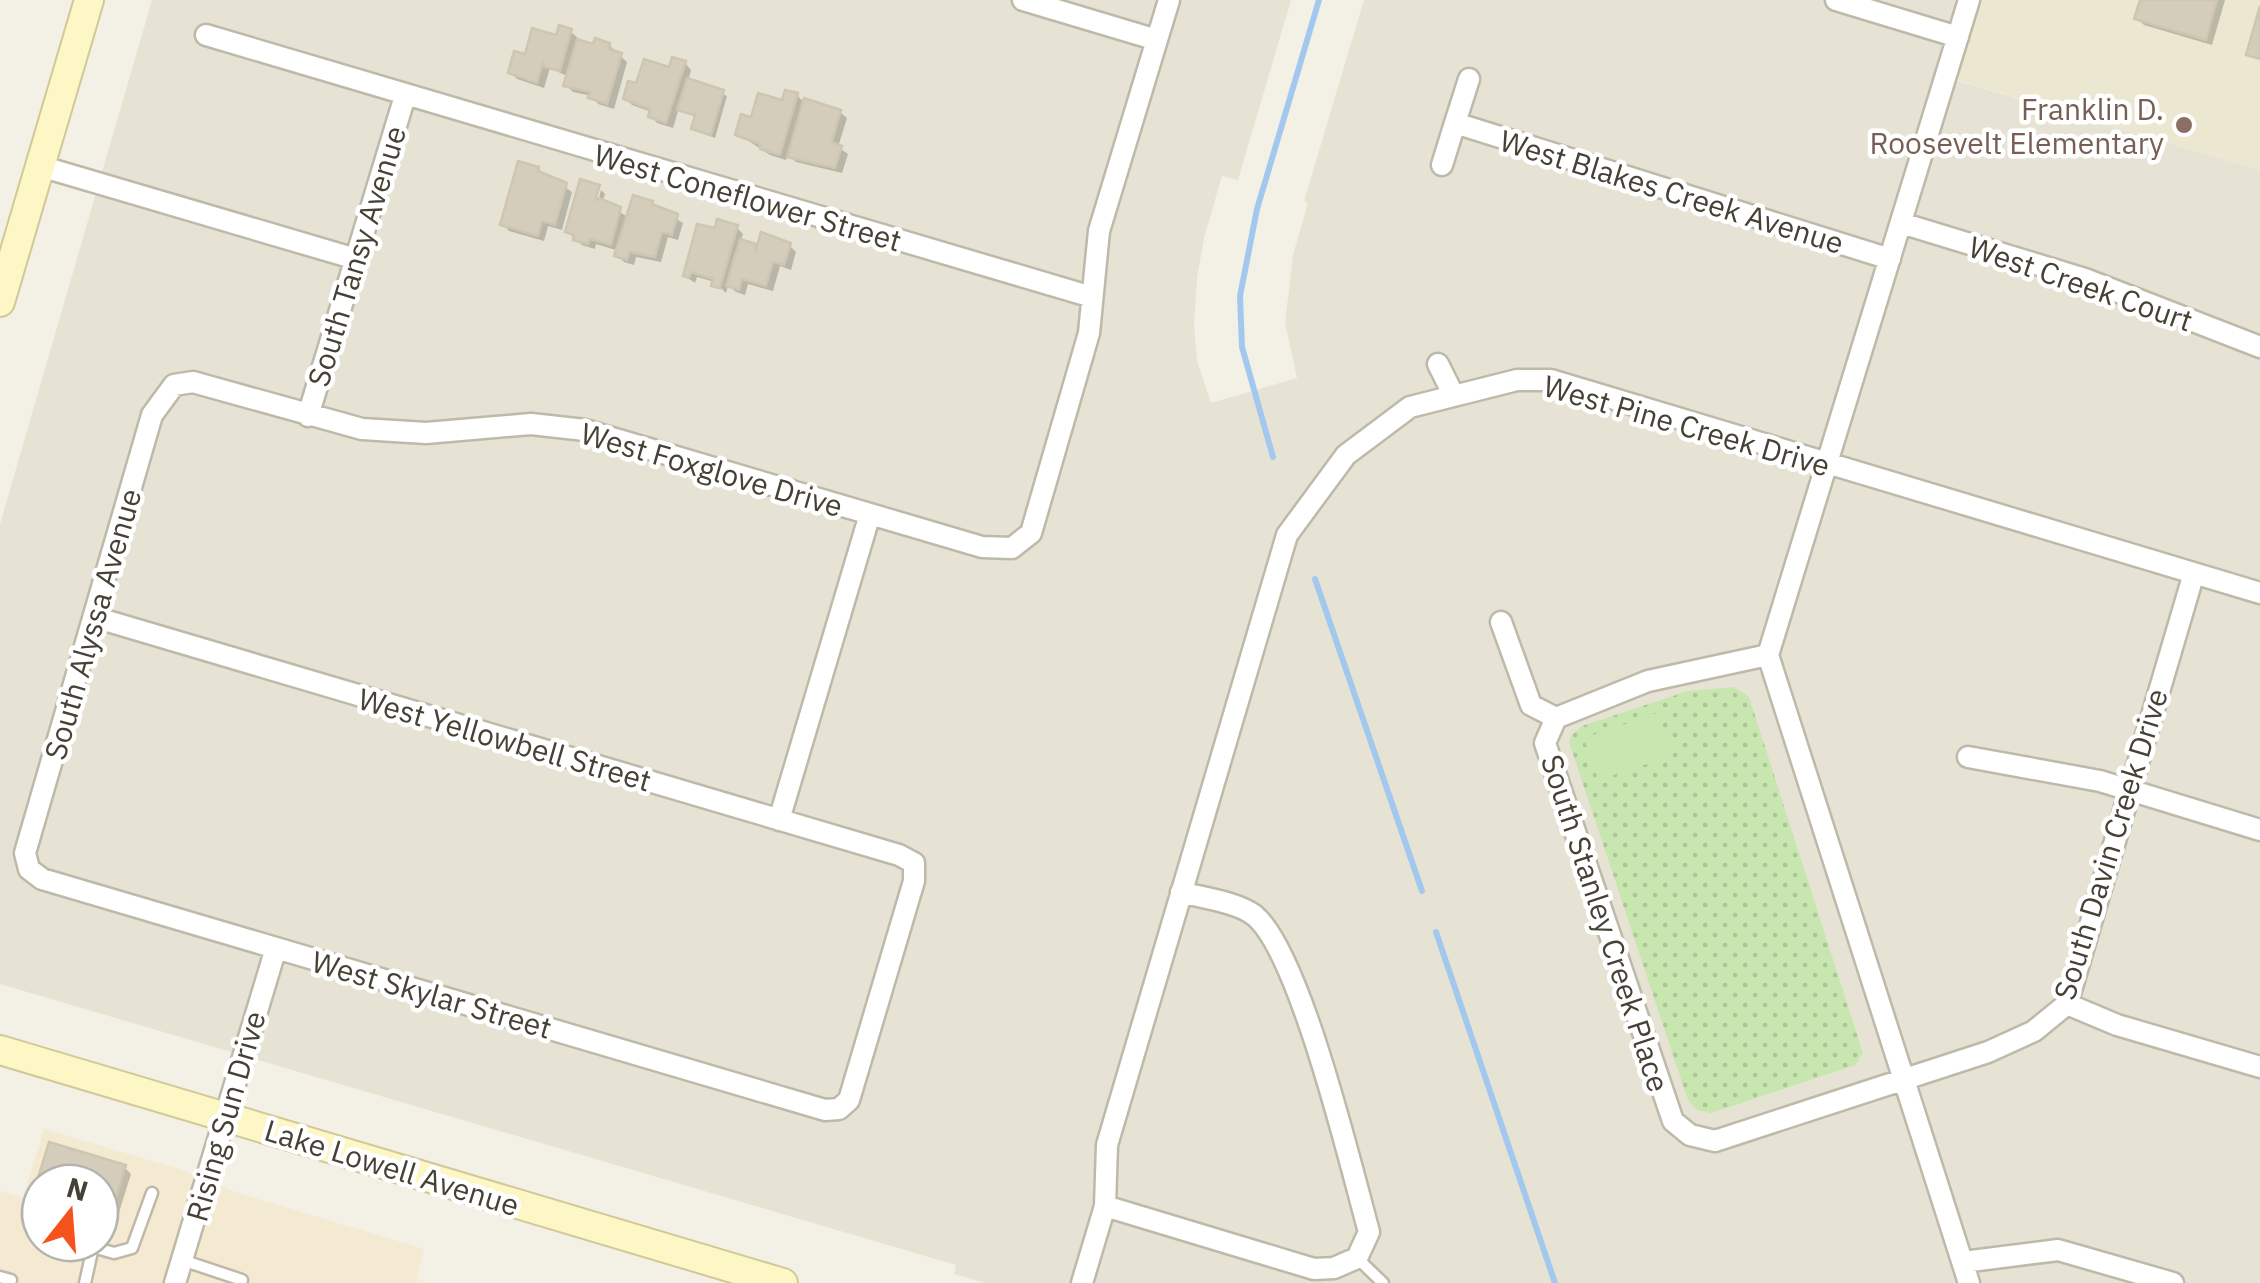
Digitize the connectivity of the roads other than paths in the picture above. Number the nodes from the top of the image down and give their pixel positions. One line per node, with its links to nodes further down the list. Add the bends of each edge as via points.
1 (88, 0): 13 (main road)
2 (1024, 0): 8 (street)
3 (1169, 0): 8 (street)
4 (1836, 0): 7 (street)
5 (1969, 0): 7 (street)
6 (206, 36): 10 (street, West Coneflower Street)
7 (1958, 37): 14 (street)
8 (1156, 40): 17 (street, via 1098,231)
9 (1468, 79): 11 (street)
10 (405, 96): 15 (street, South Tansy Avenue); 17 (street, West Coneflower Street)
11 (1455, 123): 12 (street); 16 (street, West Blakes Creek Avenue)
12 (1442, 165)
13 (40, 166): 15 (street); 18 (main road)
14 (1901, 222): 16 (street); 19 (street, West Creek Court, via 2084,278)
15 (356, 259): 23 (street, South Tansy Avenue)
16 (1890, 259): 24 (street)
17 (1092, 297): 25 (street, West Foxglove Drive, via 1090,333 1031,533 1012,548 982,547)
18 (0, 302)
19 (2260, 347)
20 (1438, 364): 22 (street)
21 (174, 385): 23 (street, West Foxglove Drive, via 193,382); 28 (street, South Alyssa Avenue, via 152,415)
22 (1454, 396): 24 (street, West Pine Creek Drive, via 1517,380 1551,380); 37 (street, West Pine Creek Drive, via 1410,408 1346,455 1287,536)
23 (308, 416): 25 (street, West Foxglove Drive, via 362,429 426,433 531,424 585,430)
24 (1826, 464): 26 (street, West Pine Creek Drive); 30 (street)
25 (870, 514): 34 (street)
26 (2194, 573): 27 (street, West Pine Creek Drive); 33 (street, South Davin Creek Drive)
27 (2260, 593)
28 (94, 617): 34 (street, West Yellowbell Street); 36 (street, South Alyssa Avenue, via 25,853)
29 (1501, 622): 31 (street, South Stanley Creek Place, via 1531,706)
30 (1768, 656): 31 (street, South Stanley Creek Place, via 1648,681); 42 (street)
31 (1556, 718): 42 (street, South Stanley Creek Place, via 1545,743 1673,1121 1690,1135 1715,1140)
32 (1968, 756): 33 (street)
33 (2130, 790): 35 (street); 39 (street, South Davin Creek Drive)
34 (780, 820): 43 (street, West Yellowbell Street, via 914,863 849,1100)
35 (2260, 830)
36 (29, 869): 38 (street, West Skylar Street, via 42,879)
37 (1181, 892): 46 (street, West Pine Creek Drive, via 1106,1144); 47 (street, via 1251,912 1283,957 1369,1232)
38 (276, 948): 43 (street, West Skylar Street); 44 (street, Rising Sun Drive)
39 (2067, 1004): 41 (street); 42 (street, South Davin Creek Drive, via 2034,1031)
40 (0, 1050): 44 (main road, Lake Lowell Avenue)
41 (2260, 1067)
42 (1906, 1080): 49 (street)
43 (839, 1109)
44 (224, 1117): 48 (street, Rising Sun Drive); 55 (main road, Lake Lowell Avenue)
45 (152, 1194): 53 (lane, via 132,1248 114,1253 93,1247)
46 (1105, 1206): 47 (street, via 1314,1268); 56 (street, West Pine Creek Drive)
47 (1357, 1258): 57 (lane)
48 (182, 1260): 51 (lane); 54 (street, Rising Sun Drive)
49 (1963, 1262): 58 (street); 59 (street, via 2058,1250)
50 (0, 1277): 52 (lane)
51 (242, 1280)
52 (10, 1283)
53 (85, 1283)
54 (174, 1283)
55 (783, 1283)
56 (1082, 1283)
57 (1383, 1283)
58 (1970, 1283)
59 (2173, 1283)

